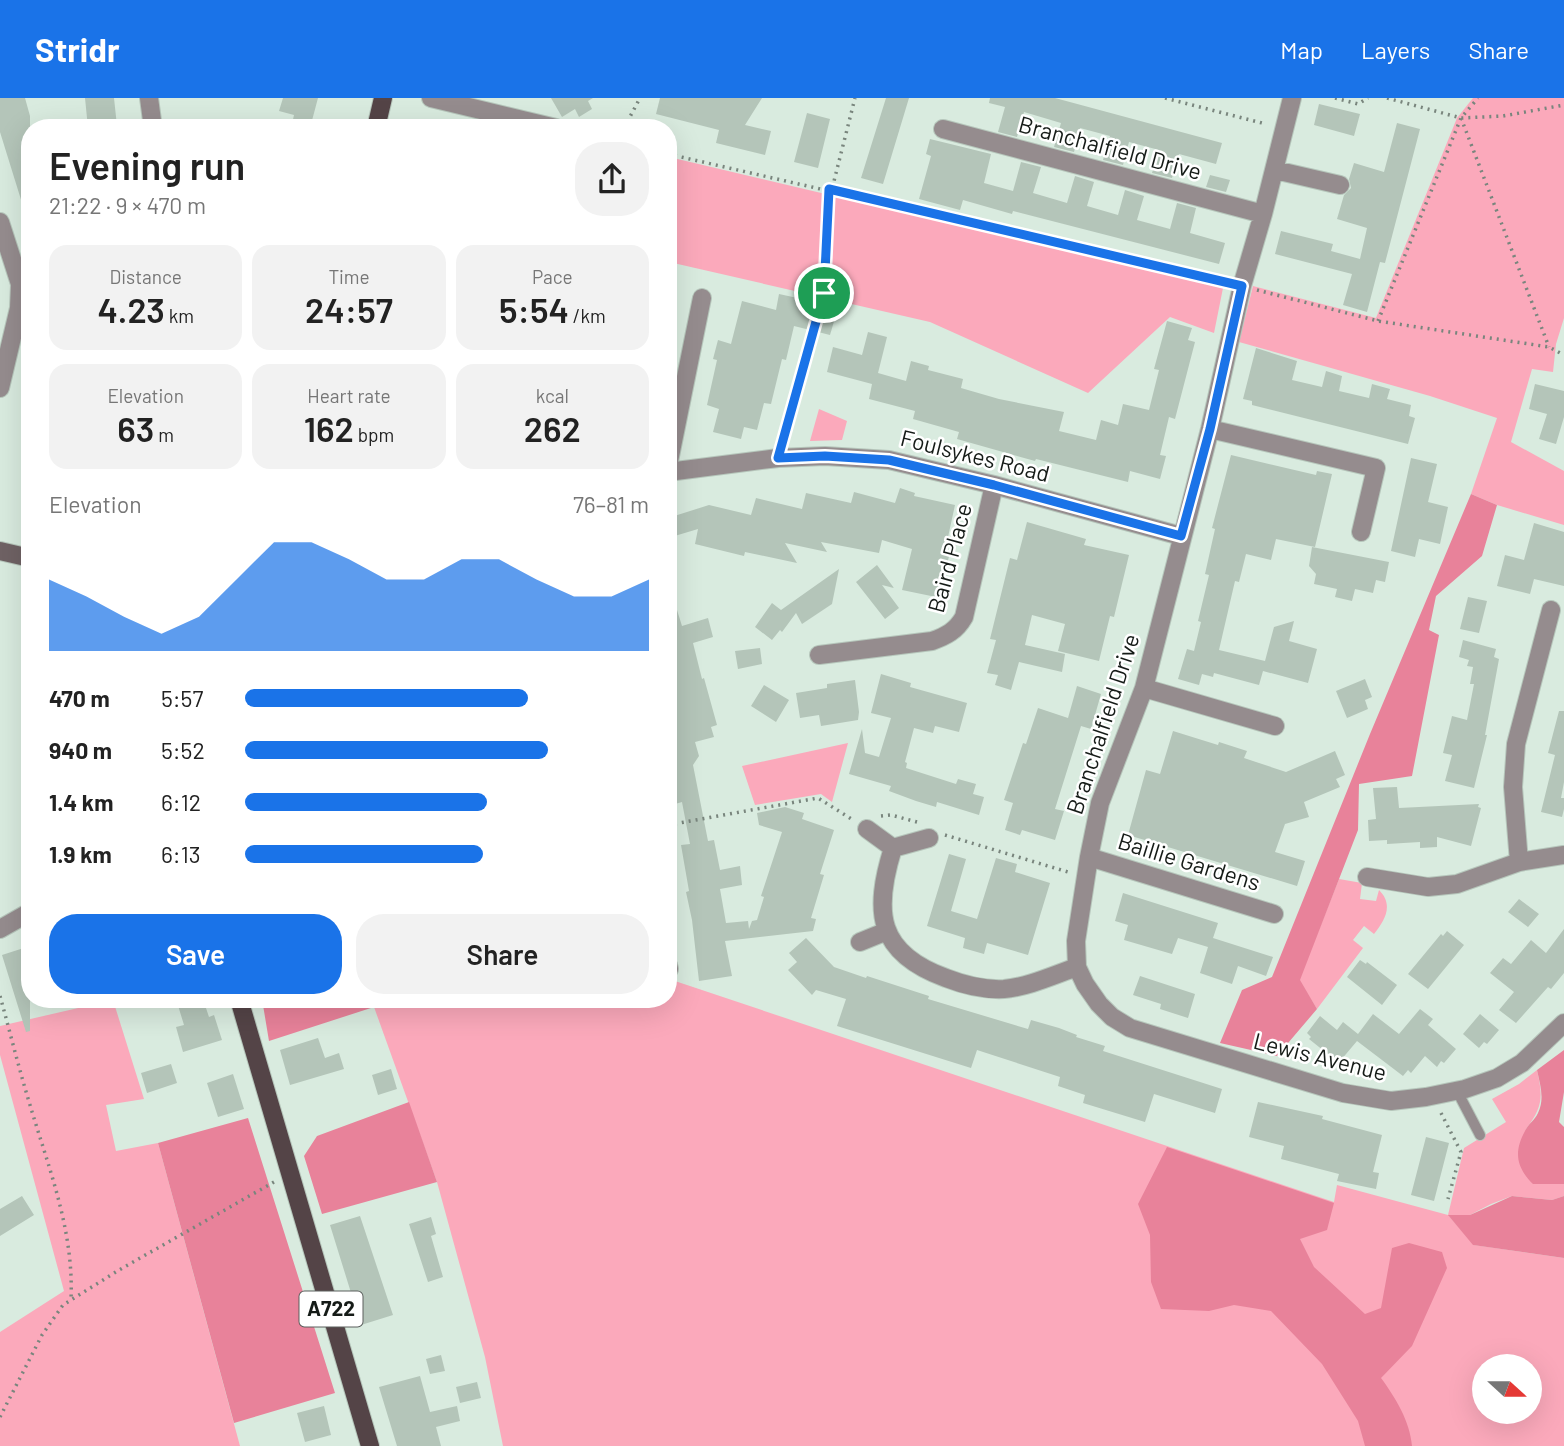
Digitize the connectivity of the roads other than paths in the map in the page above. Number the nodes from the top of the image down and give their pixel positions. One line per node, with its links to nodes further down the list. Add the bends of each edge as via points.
1 (149, 98): 5 (street)
2 (383, 98): 6 (main road)
3 (431, 98): 7 (street)
4 (1293, 98): 9 (street, Branchalfield Drive)
5 (152, 119)
6 (378, 119)
7 (518, 119)
8 (943, 129): 11 (street, Branchalfield Drive)
9 (1275, 170): 10 (street); 11 (street, Branchalfield Drive)
10 (1340, 185)
11 (1263, 214): 17 (street, Branchalfield Drive)
12 (0, 222): 13 (street)
13 (5, 251): 15 (street, via 20,284 19,308)
14 (702, 298): 16 (street)
15 (0, 387)
16 (677, 422)
17 (1210, 429): 20 (street, via 1376,468); 21 (street, Branchalfield Drive)
18 (677, 471): 19 (street, Foulsykes Road, via 825,456 889,460)
19 (994, 485): 21 (street, Foulsykes Road); 25 (street, Baird Place, via 964,617 957,628 932,641)
20 (1361, 532)
21 (1181, 536): 26 (street, Branchalfield Drive)
22 (0, 551): 23 (street)
23 (21, 556)
24 (1551, 610): 33 (street, via 1516,744 1513,787)
25 (819, 655)
26 (1144, 688): 27 (street); 32 (street, Branchalfield Drive, via 1100,803)
27 (1275, 726)
28 (864, 822): 30 (street)
29 (926, 831): 30 (street)
30 (893, 848): 38 (street, via 882,889)
31 (1564, 855): 33 (street)
32 (1090, 858): 35 (street, Baillie Gardens); 40 (street, Branchalfield Drive, via 1076,941)
33 (1519, 862): 34 (street, via 1457,884 1428,887)
34 (1367, 877)
35 (1274, 914)
36 (21, 917): 37 (street)
37 (0, 929)
38 (887, 930): 39 (street); 40 (street, via 906,958 925,970 975,987 1005,989)
39 (860, 942)
40 (1077, 967): 43 (street, Lewis Avenue, via 1099,1004 1130,1028 1343,1093 1391,1101)
41 (242, 1008): 45 (main road, A722)
42 (1564, 1023): 43 (street, Lewis Avenue, via 1522,1063 1497,1078)
43 (1457, 1091): 44 (lane)
44 (1480, 1135)
45 (370, 1446)

